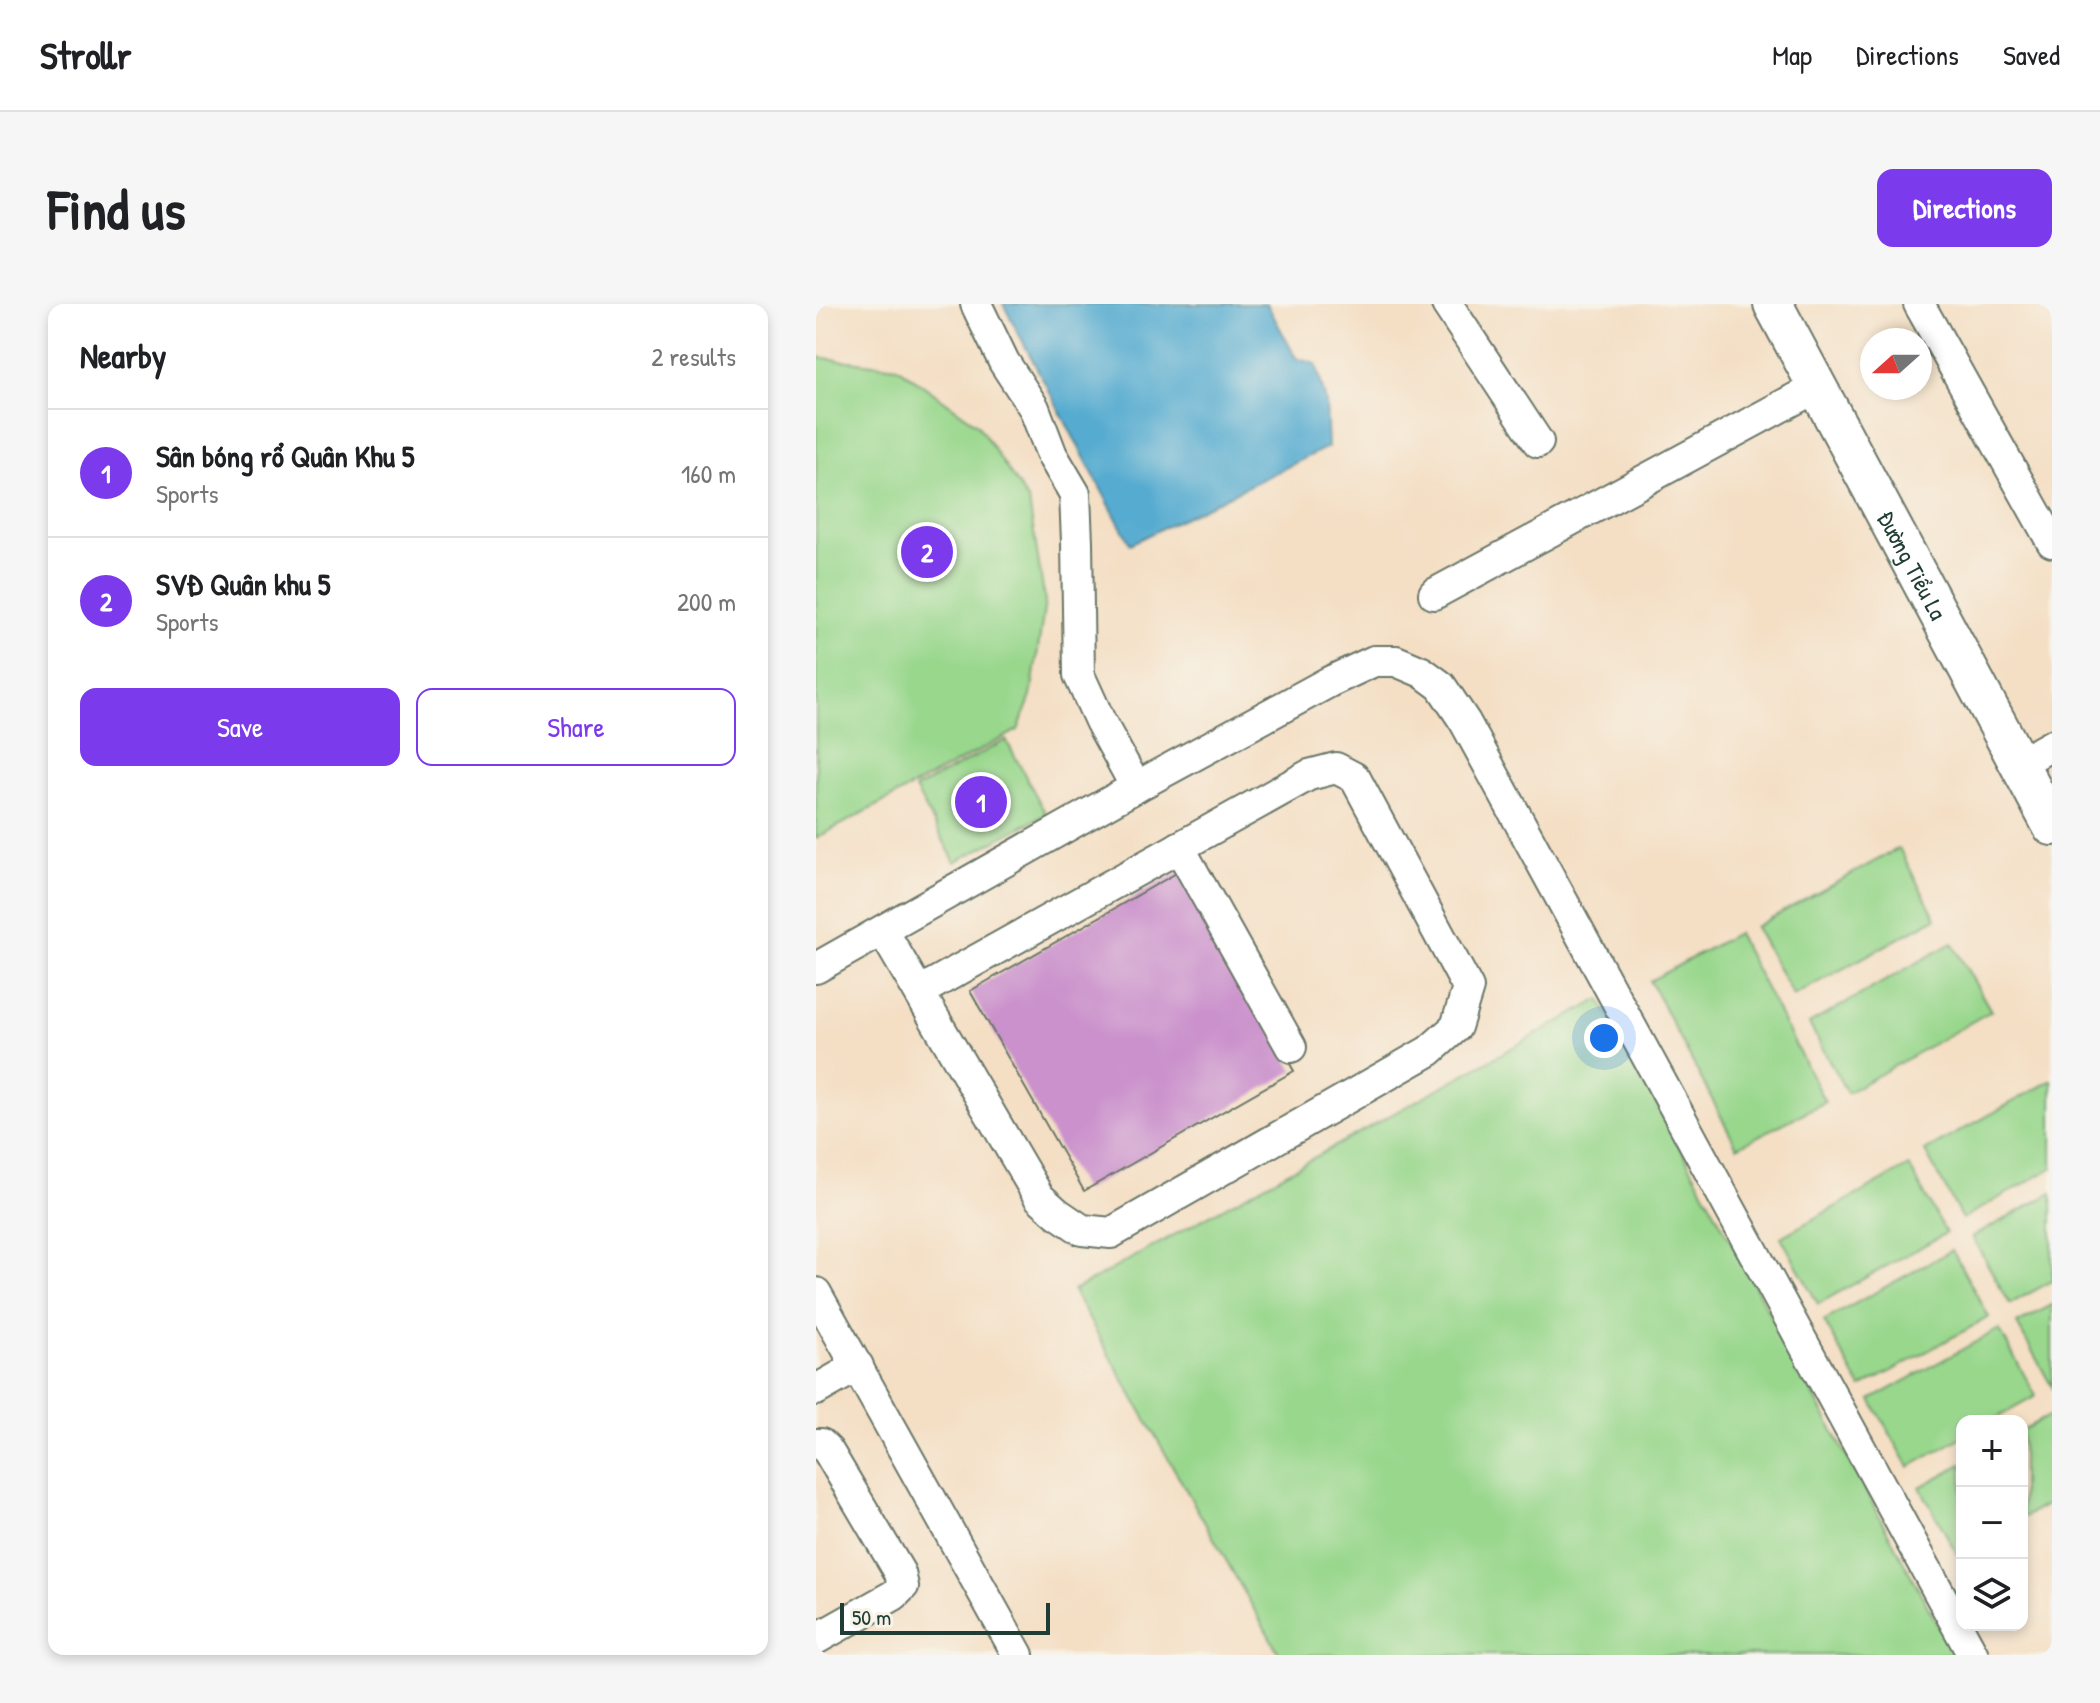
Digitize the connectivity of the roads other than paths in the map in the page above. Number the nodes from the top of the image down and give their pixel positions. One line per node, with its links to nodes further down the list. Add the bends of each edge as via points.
1 (976, 304): 11 (street, via 1075,494 1079,675)
2 (1447, 304): 6 (street)
3 (1773, 304): 5 (main road, Đường Tiểu La)
4 (1919, 304): 7 (street)
5 (1817, 387): 8 (street); 10 (main road, Đường Tiểu La)
6 (1538, 442)
7 (2052, 542)
8 (1434, 594)
9 (2052, 745): 10 (street)
10 (2018, 764): 12 (main road, Đường Tiểu La)
11 (1136, 787): 14 (street); 24 (street, via 1374,661 1396,661 1441,686)
12 (2052, 826)
13 (1179, 847): 16 (street); 16 (street, via 1309,775 1336,768 1355,778 1468,988 1456,1027 1429,1051 1111,1233 1082,1230 1039,1197); 17 (street)
14 (883, 931): 15 (street); 16 (street)
15 (816, 968)
16 (919, 992)
17 (1291, 1047)
18 (816, 1293): 19 (street)
19 (858, 1366): 20 (street); 23 (street)
20 (816, 1390)
21 (816, 1444): 22 (street, via 828,1451 903,1586)
22 (816, 1639)
23 (1018, 1655)
24 (1973, 1655)

